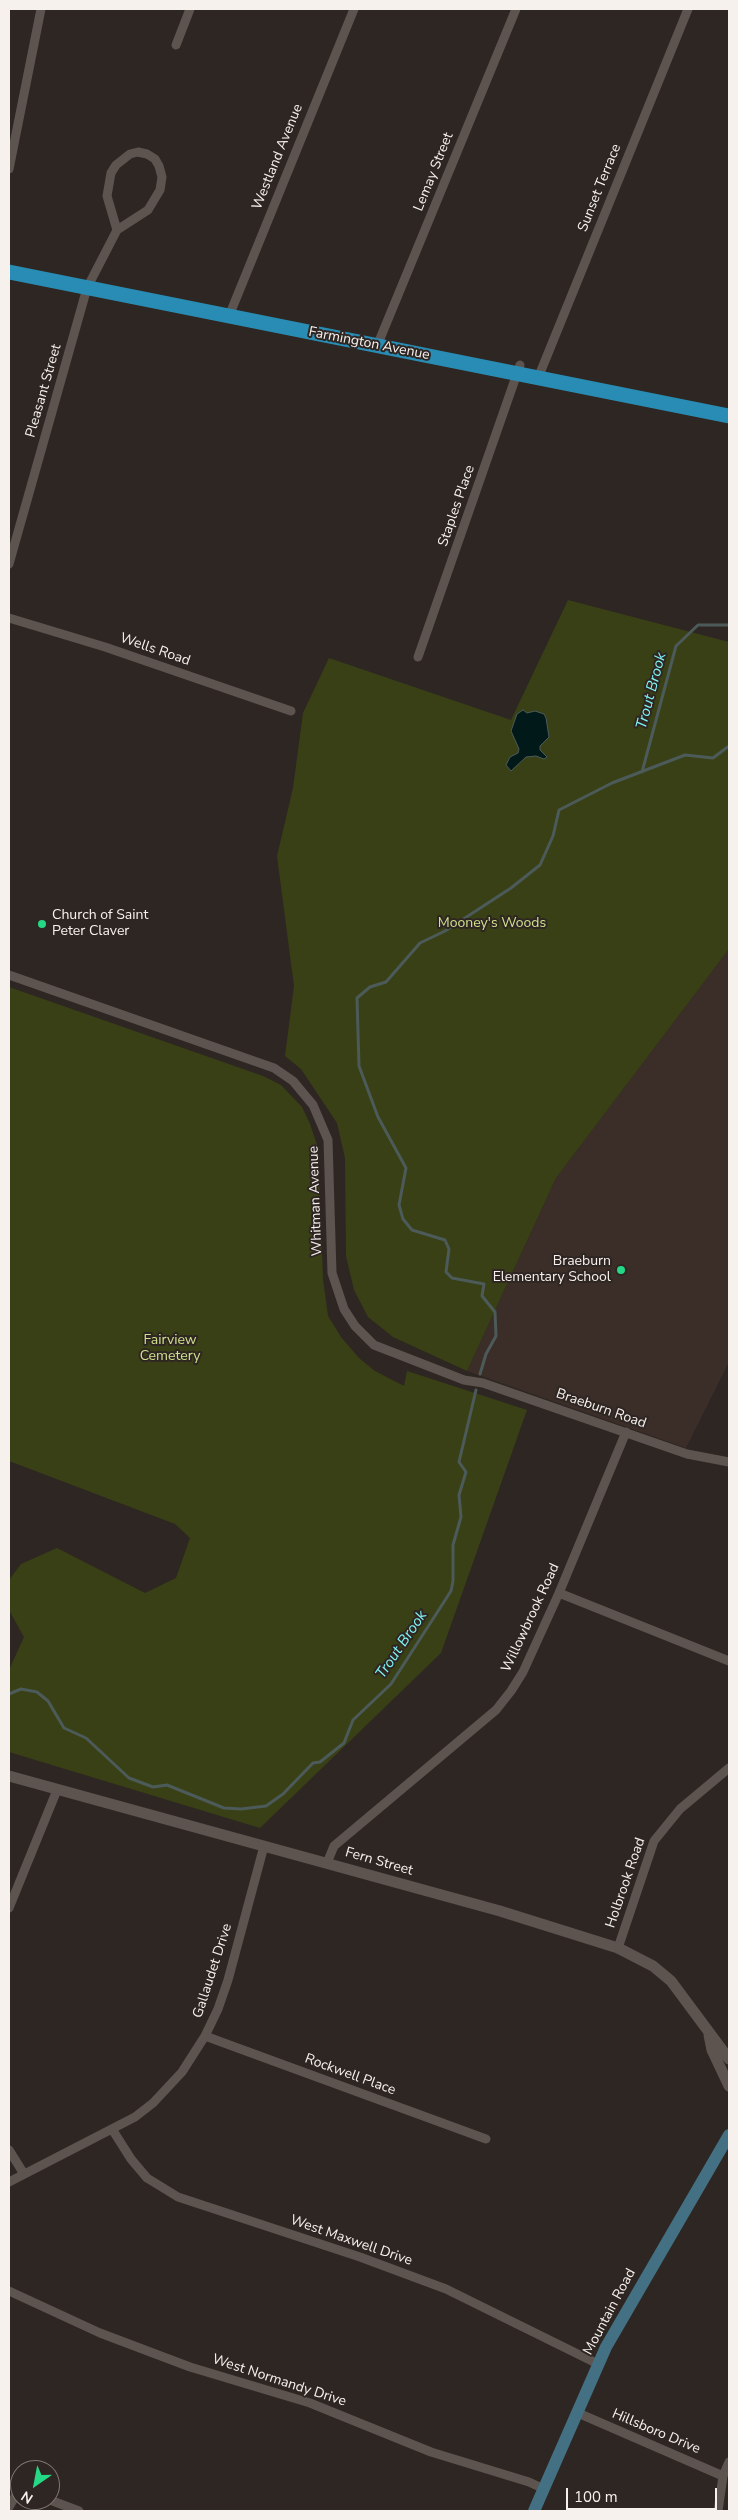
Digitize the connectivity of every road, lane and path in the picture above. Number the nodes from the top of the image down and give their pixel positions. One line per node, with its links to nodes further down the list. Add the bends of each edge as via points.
1 (41, 9): 7 (street)
2 (190, 9): 6 (street)
3 (354, 9): 12 (street, Westland Avenue)
4 (516, 9): 13 (street, Lemay Street)
5 (688, 9): 15 (street, Sunset Terrace)
6 (176, 45)
7 (9, 169)
8 (117, 230): 8 (street, via 144,214 158,196 161,172 155,159 147,154 130,154 116,164 111,173 107,196); 11 (street, Pleasant Street)
9 (9, 264): 11 (main road, Farmington Avenue)
10 (9, 272): 11 (main road, Farmington Avenue)
11 (89, 284): 12 (main road, Farmington Avenue); 18 (street, Pleasant Street)
12 (230, 312): 13 (main road, Farmington Avenue)
13 (379, 342): 14 (main road, Farmington Avenue)
14 (519, 370): 15 (main road, Farmington Avenue); 20 (street, Staples Place)
15 (539, 374): 16 (main road, Farmington Avenue); 17 (main road, Farmington Avenue)
16 (729, 406)
17 (729, 416)
18 (9, 564)
19 (9, 618): 21 (street, Wells Road, via 105,647)
20 (418, 657)
21 (292, 712)
22 (9, 975): 23 (street, Whitman Avenue, via 266,1065 293,1081 313,1105 328,1140 332,1273 344,1309 374,1345)
23 (464, 1380): 24 (street, Braeburn Road, via 483,1383)
24 (626, 1432): 25 (street, Braeburn Road, via 688,1454); 26 (street, Willowbrook Road)
25 (729, 1462)
26 (559, 1593): 27 (street); 32 (street, Willowbrook Road, via 523,1672 496,1710 334,1846)
27 (729, 1661)
28 (729, 1768): 34 (street, Holbrook Road, via 680,1809 661,1830 649,1852)
29 (9, 1776): 30 (street, Fern Street)
30 (57, 1790): 31 (street, Fern Street); 33 (street)
31 (264, 1846): 32 (street, Fern Street); 36 (street, Gallaudet Drive, via 228,1980)
32 (327, 1863): 34 (street, Fern Street, via 546,1924)
33 (9, 1908)
34 (618, 1948): 35 (street, Fern Street, via 653,1966 670,1981)
35 (709, 2033): 37 (street); 38 (street, Fern Street); 39 (street, Fern Street, via 712,2050)
36 (205, 2036): 40 (street, Gallaudet Drive, via 182,2072 153,2103); 42 (street, Rockwell Place)
37 (729, 2042)
38 (729, 2059)
39 (729, 2086)
40 (112, 2129): 44 (street, Gallaudet Drive); 47 (street, West Maxwell Drive, via 138,2168 157,2186 172,2194 446,2289)
41 (729, 2135): 47 (main road, Mountain Road, via 626,2309)
42 (486, 2139)
43 (9, 2150): 44 (street)
44 (24, 2174): 45 (street, Gallaudet Drive)
45 (9, 2182)
46 (9, 2291): 51 (street, West Normandy Drive, via 100,2333 190,2367 310,2403 431,2452)
47 (598, 2364): 48 (main road, Mountain Road)
48 (578, 2413): 50 (street, Hillsboro Drive); 51 (main road, Mountain Road)
49 (729, 2462): 50 (street)
50 (723, 2476): 55 (street)
51 (544, 2489): 54 (main road, Mountain Road)
52 (60, 2504): 53 (street)
53 (79, 2511)
54 (534, 2511)
55 (718, 2511)

